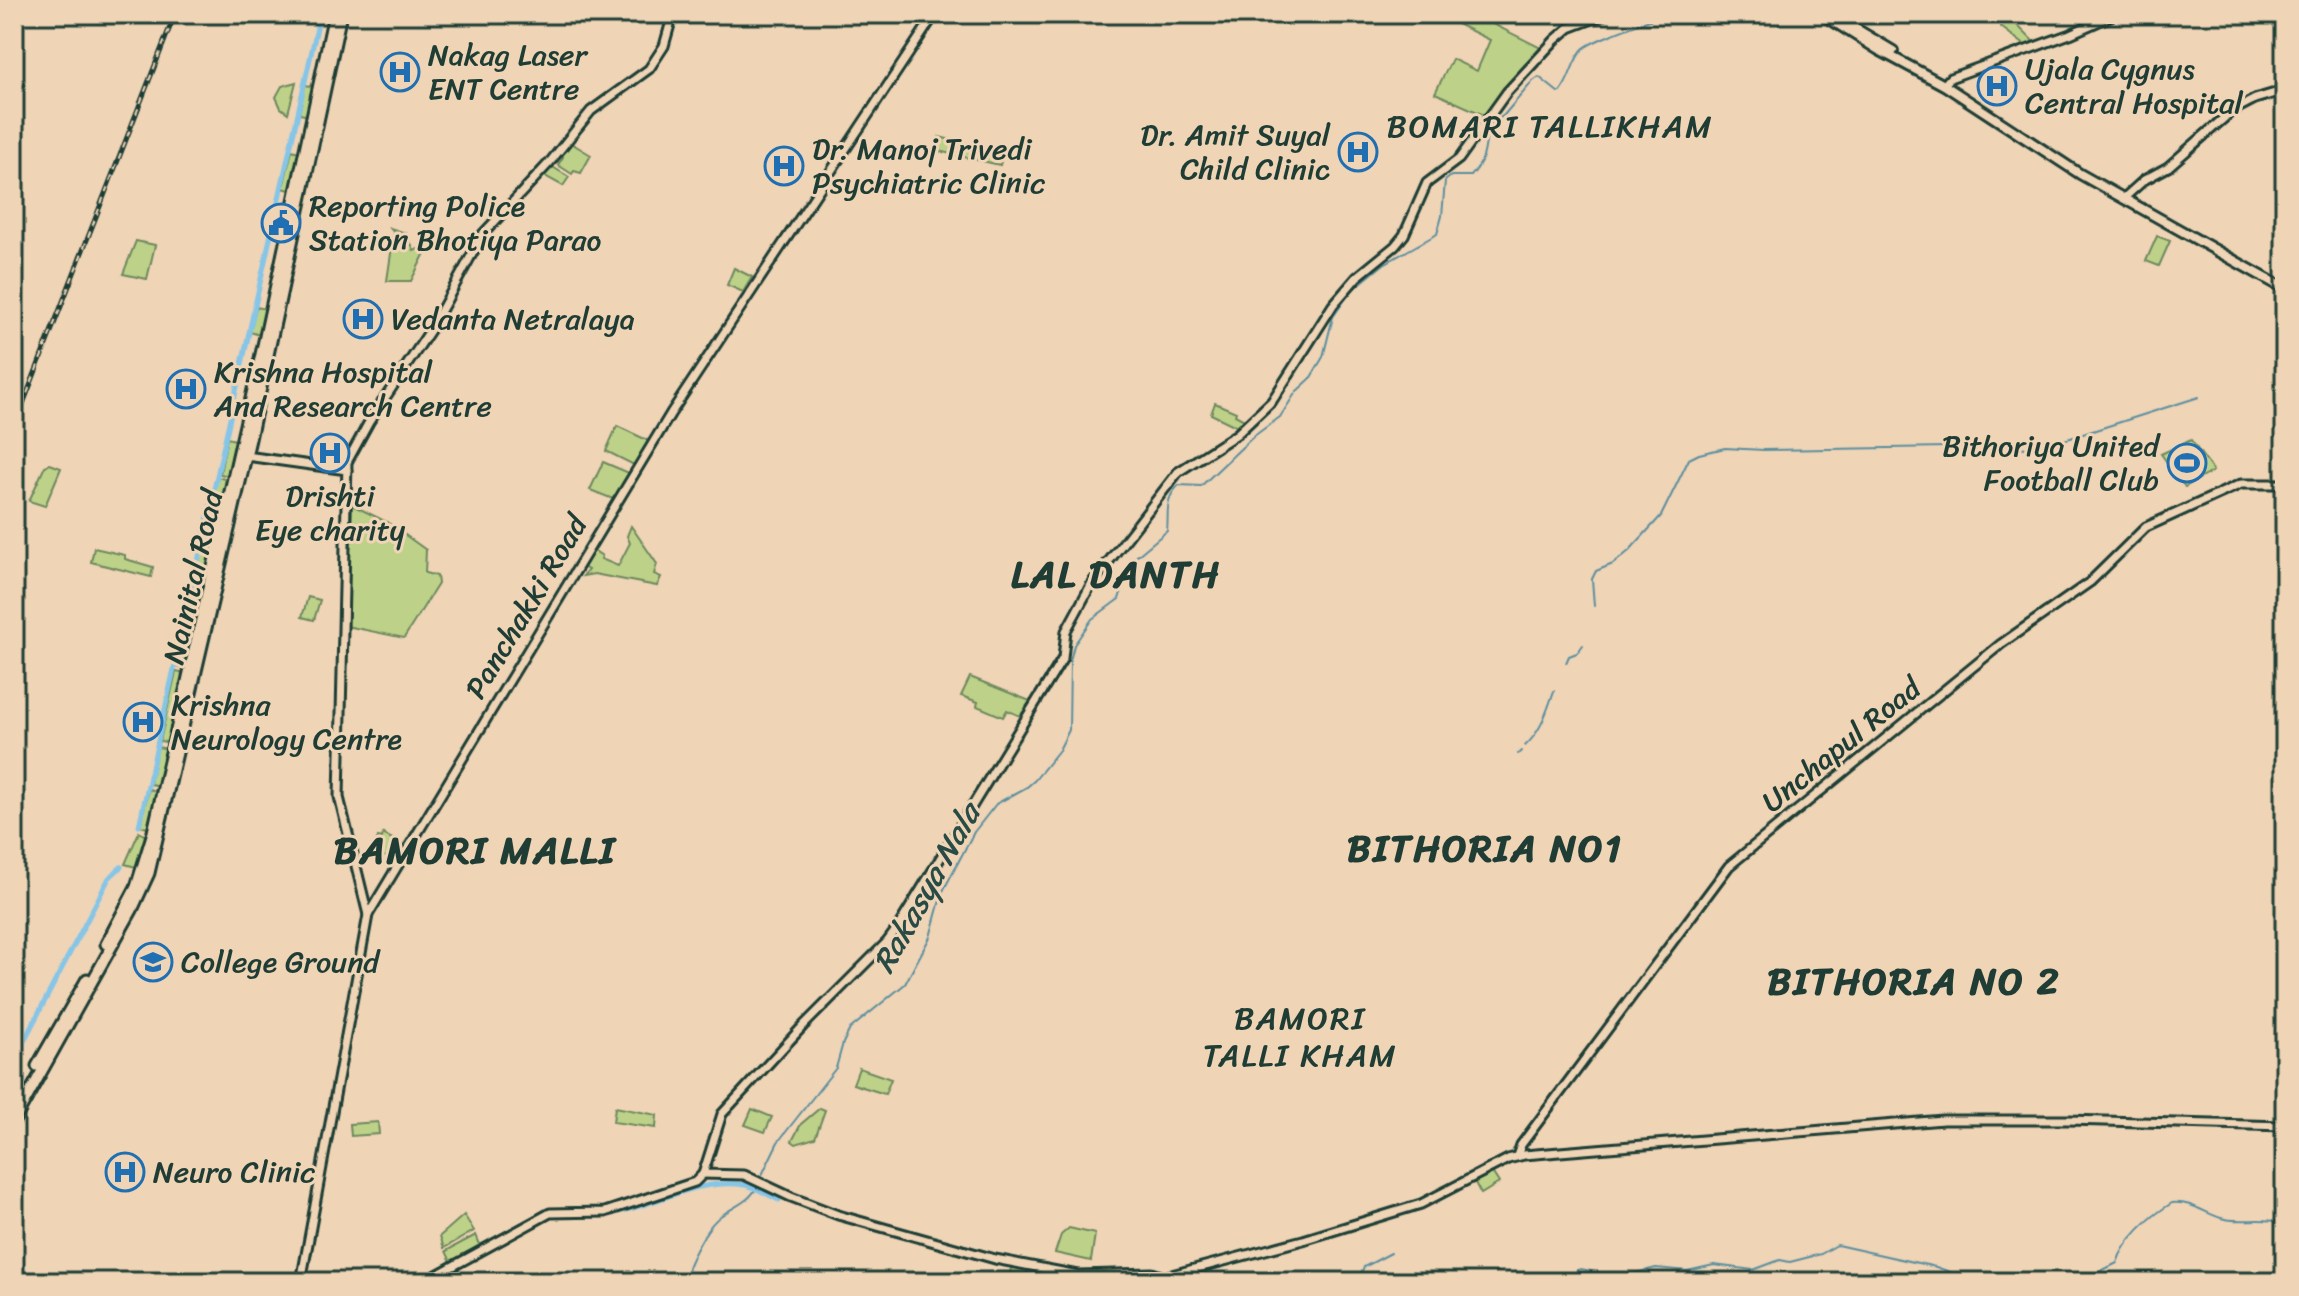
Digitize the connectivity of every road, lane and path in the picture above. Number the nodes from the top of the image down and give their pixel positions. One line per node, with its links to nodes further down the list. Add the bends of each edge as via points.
1 (334, 14): 10 (highway, Nainital Road)
2 (341, 14): 10 (highway, Nainital Road)
3 (673, 14): 17 (street, via 664,46 649,69 591,111 483,234)
4 (935, 14): 20 (street, Panchakki Road, via 683,394)
5 (1606, 14): 26 (street, via 1569,28 1555,40 1507,92 1459,159 1427,183 1404,235 1333,305 1272,401 1237,434 1178,472 1146,512 1092,583 1066,631 1063,658 898,927 722,1114)
6 (1822, 14): 9 (main road)
7 (1832, 14): 9 (main road)
8 (2115, 14): 9 (street)
9 (1945, 83): 12 (main road)
10 (323, 85): 15 (highway, Nainital Road)
11 (2285, 90): 12 (street, via 2237,108)
12 (2125, 196): 13 (main road); 14 (main road)
13 (2285, 283)
14 (2285, 289)
15 (251, 418): 16 (highway, Nainital Road); 19 (highway, Nainital Road)
16 (246, 456): 17 (street); 19 (highway, Nainital Road)
17 (347, 466): 20 (street, via 339,797)
18 (2285, 484): 25 (street, Unchapul Road, via 2241,484 2146,527 2090,582 2001,644 1729,866)
19 (207, 609): 21 (highway, Nainital Road, via 156,833 132,910)
20 (368, 915): 27 (street, Panchakki Road)
21 (30, 1086): 22 (highway, Nainital Road); 23 (highway, Nainital Road)
22 (14, 1108)
23 (14, 1121)
24 (2285, 1126): 25 (street, via 1953,1120)
25 (1517, 1156): 26 (street, via 1410,1208 1164,1277 1078,1275 969,1253 838,1215 744,1175)
26 (703, 1174): 28 (street, via 695,1182 605,1212 550,1213)
27 (301, 1282)
28 (424, 1282)

